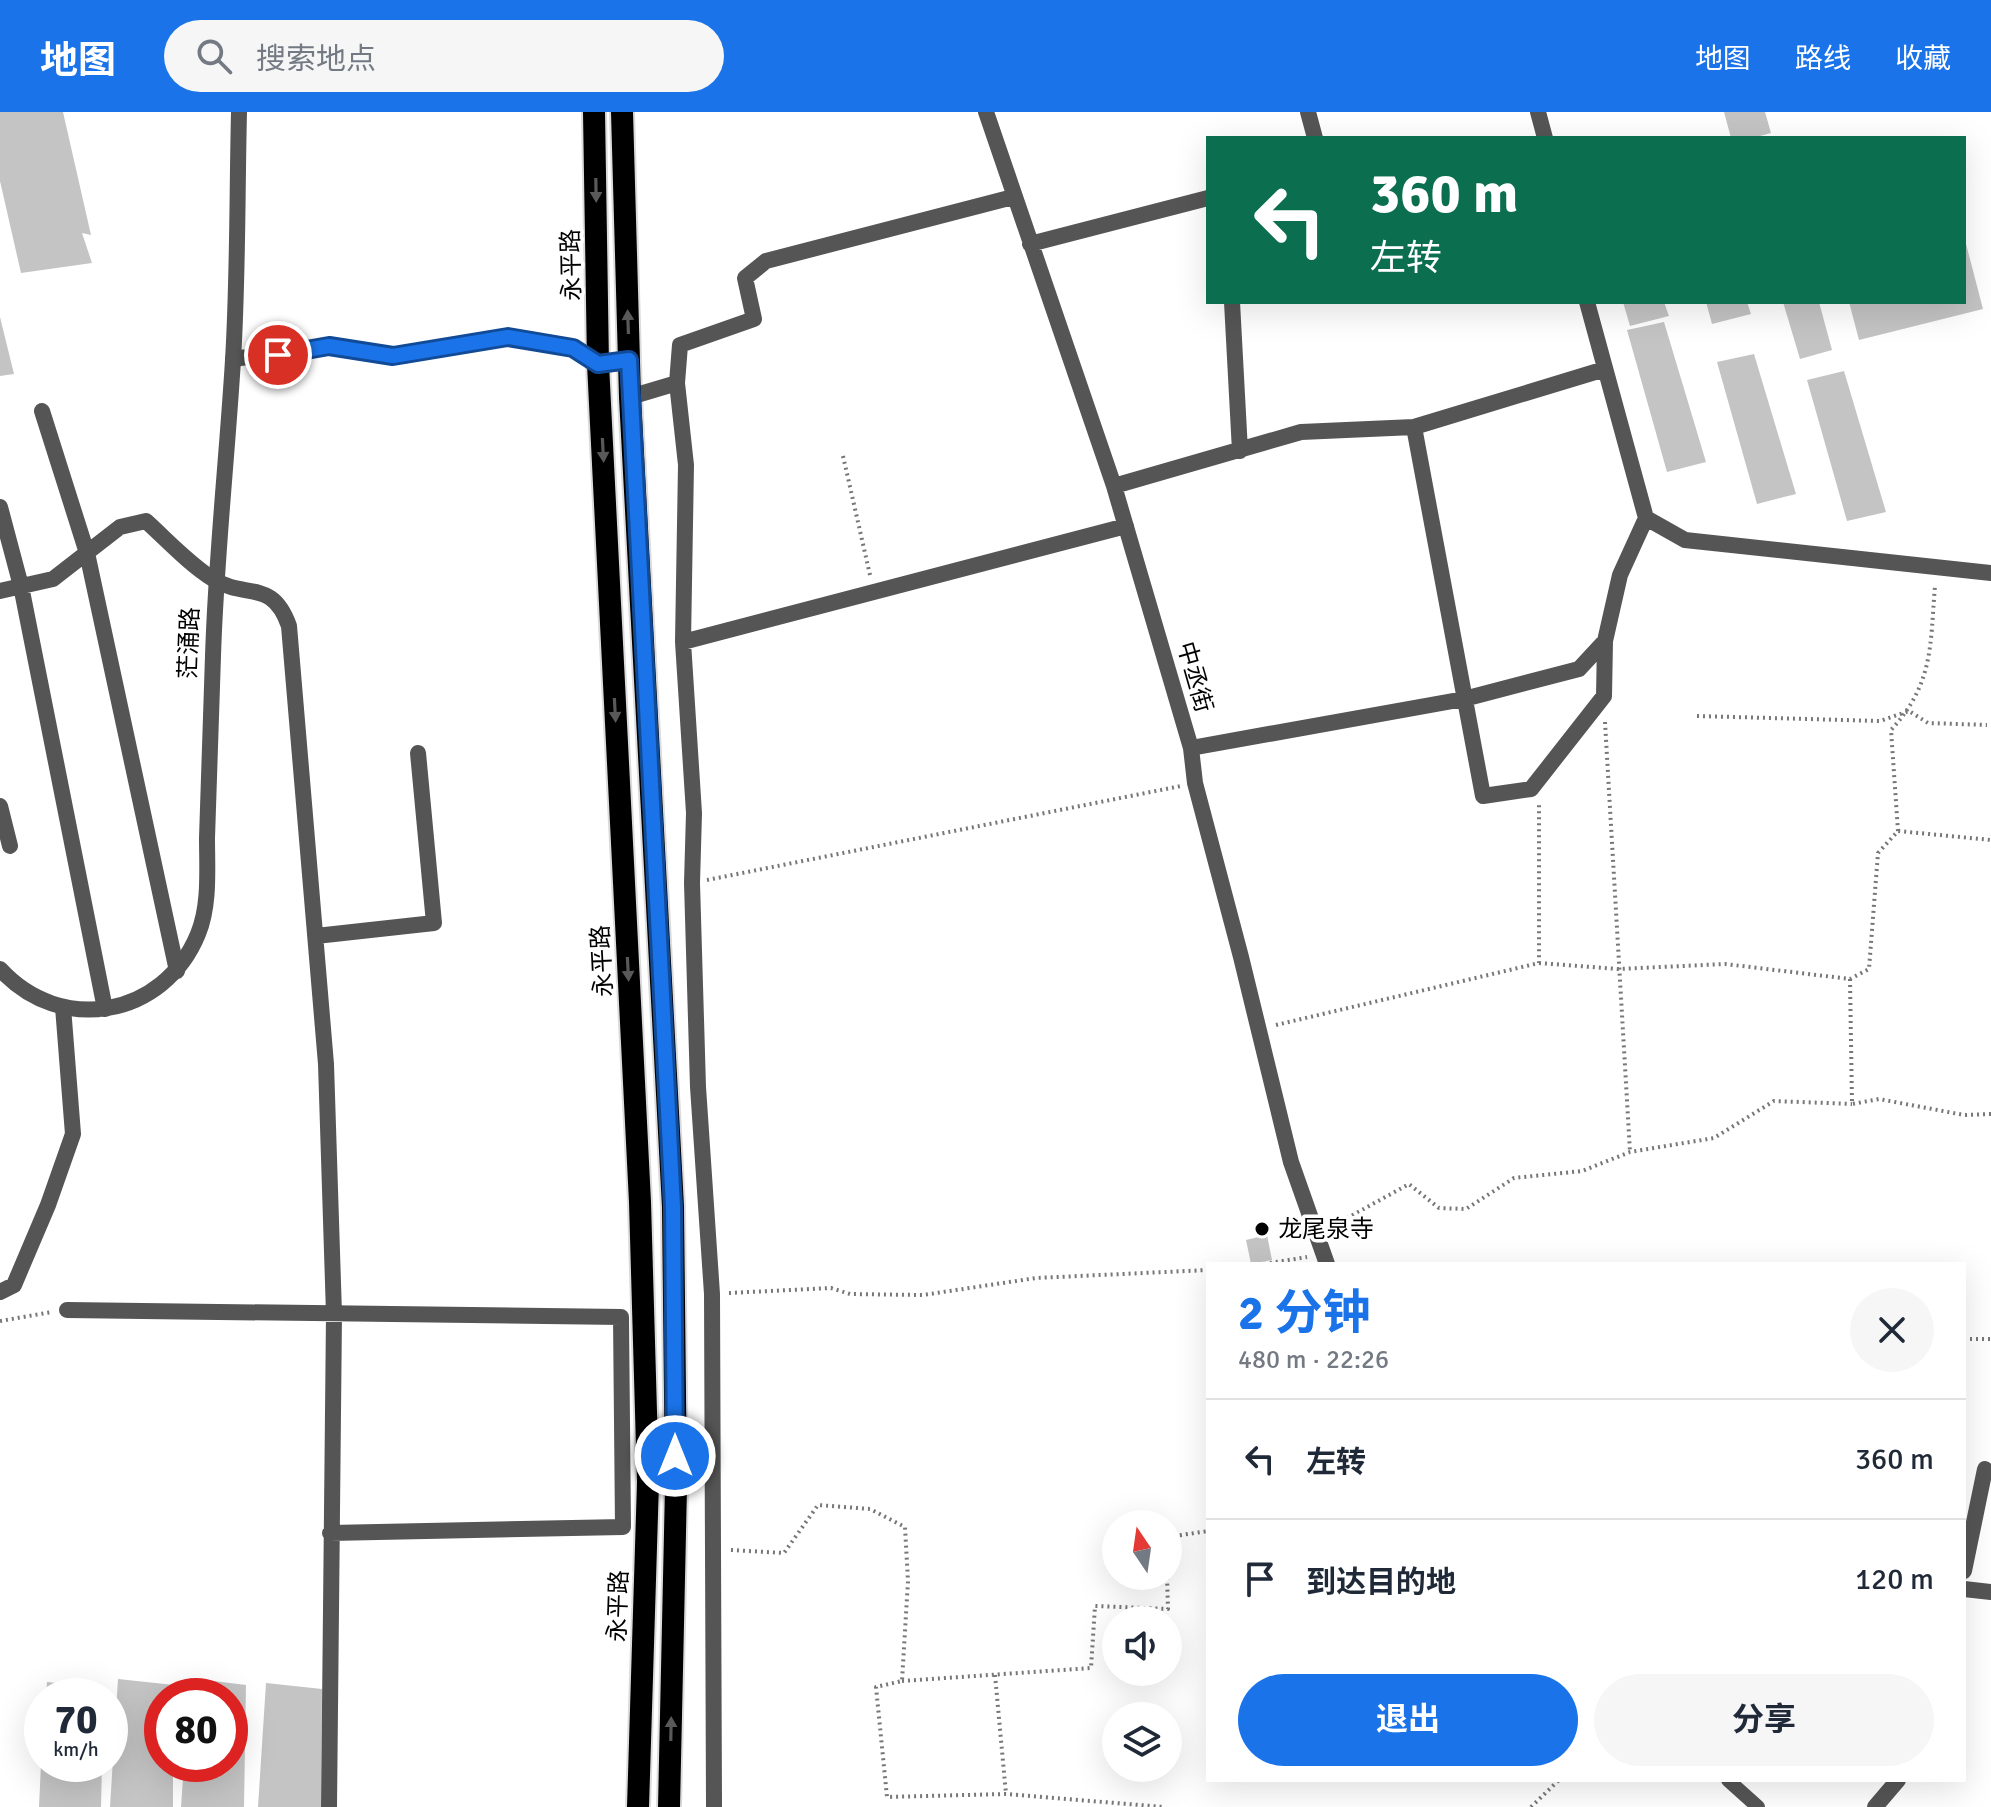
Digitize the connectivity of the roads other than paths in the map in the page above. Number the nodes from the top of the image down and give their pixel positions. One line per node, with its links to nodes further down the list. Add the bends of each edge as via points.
1 (239, 112): 14 (street, 茫涌路)
2 (594, 112): 16 (highway, 永平路, one-way to 16)
3 (622, 112): 15 (highway, one-way to 3)
4 (986, 112): 9 (street, 中丞街)
5 (1308, 112): 7 (street)
6 (1538, 112): 8 (street)
7 (1314, 136)
8 (1544, 136)
9 (1013, 197): 11 (street, 中丞街); 18 (street, via 766,261 745,278 754,319 680,345)
10 (1206, 199): 11 (street)
11 (1030, 244): 23 (street, 中丞街)
12 (1232, 304): 22 (street)
13 (1588, 304): 17 (street)
14 (233, 359): 16 (street, via 329,346 393,356 508,337 573,348); 29 (street, 茫涌路)
15 (629, 360): 16 (highway); 19 (highway)
16 (598, 364): 56 (highway, 永平路, one-way to 56, via 640,1202 647,1451)
17 (1605, 369): 21 (street); 25 (street)
18 (677, 383): 19 (street); 33 (street, via 686,465)
19 (630, 397): 57 (highway, one-way to 19, via 676,1487 673,1207)
20 (42, 411): 27 (street)
21 (1414, 427): 22 (street, via 1301,432); 34 (street)
22 (1240, 451): 23 (street)
23 (1114, 486): 26 (street, 中丞街)
24 (0, 507): 30 (street)
25 (1646, 518): 28 (street, via 1685,540); 32 (street, via 1620,575)
26 (1126, 526): 33 (street); 35 (street, 中丞街)
27 (87, 553): 29 (street, via 120,527 146,521); 30 (street, via 53,579); 41 (street)
28 (1991, 573)
29 (215, 581): 39 (street, via 262,593 282,606 289,626); 41 (street, 茫涌路, via 204,915)
30 (21, 586): 31 (street); 43 (street)
31 (0, 591)
32 (1605, 641): 34 (street, via 1579,669); 34 (street, via 1604,696 1531,789 1483,796)
33 (683, 642): 58 (street, via 694,813 698,1087 712,1294)
34 (1464, 699): 35 (street)
35 (1191, 748): 44 (street, 中丞街, via 1195,783 1291,1162)
36 (418, 753): 39 (street, via 434,923)
37 (0, 806): 38 (street)
38 (10, 846)
39 (316, 936): 47 (street)
40 (0, 969): 42 (street, 茫涌路, via 27,992)
41 (177, 971): 43 (street, 茫涌路, via 142,998)
42 (63, 1007): 43 (street, 茫涌路); 45 (street, via 73,1134 14,1285)
43 (105, 1009)
44 (1324, 1259)
45 (0, 1292)
46 (67, 1310): 47 (street)
47 (334, 1314): 49 (street); 49 (street, via 621,1317 623,1527)
48 (1985, 1469): 50 (street)
49 (330, 1533): 55 (street)
50 (1966, 1561)
51 (1966, 1589): 52 (street)
52 (1991, 1592)
53 (1730, 1782): 59 (street)
54 (1896, 1782): 60 (street)
55 (329, 1807)
56 (638, 1807)
57 (669, 1807)
58 (714, 1807)
59 (1758, 1807)
60 (1875, 1807)

